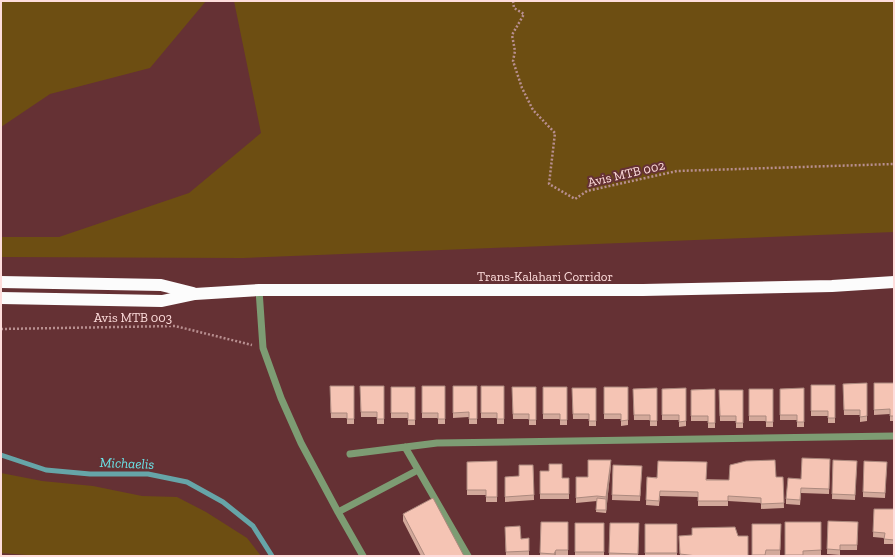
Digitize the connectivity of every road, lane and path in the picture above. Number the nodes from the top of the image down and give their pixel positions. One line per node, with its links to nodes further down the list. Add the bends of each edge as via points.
1 (513, 1): 2 (path, Avis MTB 002, via 514,8 524,14 512,35 515,51 513,61 533,110 555,133 549,184 575,199 599,187 677,172)
2 (894, 164)
3 (1, 282): 6 (highway, via 161,285)
4 (894, 282): 5 (highway, Trans-Kalahari Corridor, via 832,286 643,290)
5 (259, 290): 6 (highway, Trans-Kalahari Corridor); 9 (street)
6 (195, 294): 7 (highway, via 162,301)
7 (1, 298)
8 (1, 329): 9 (path, Avis MTB 003, via 176,326)
9 (263, 348): 14 (street, via 301,443)
10 (894, 436): 11 (street, via 445,443)
11 (405, 447): 12 (street); 13 (street)
12 (350, 454)
13 (418, 470): 14 (street); 16 (street)
14 (338, 512): 15 (street)
15 (363, 556)
16 (468, 556)

